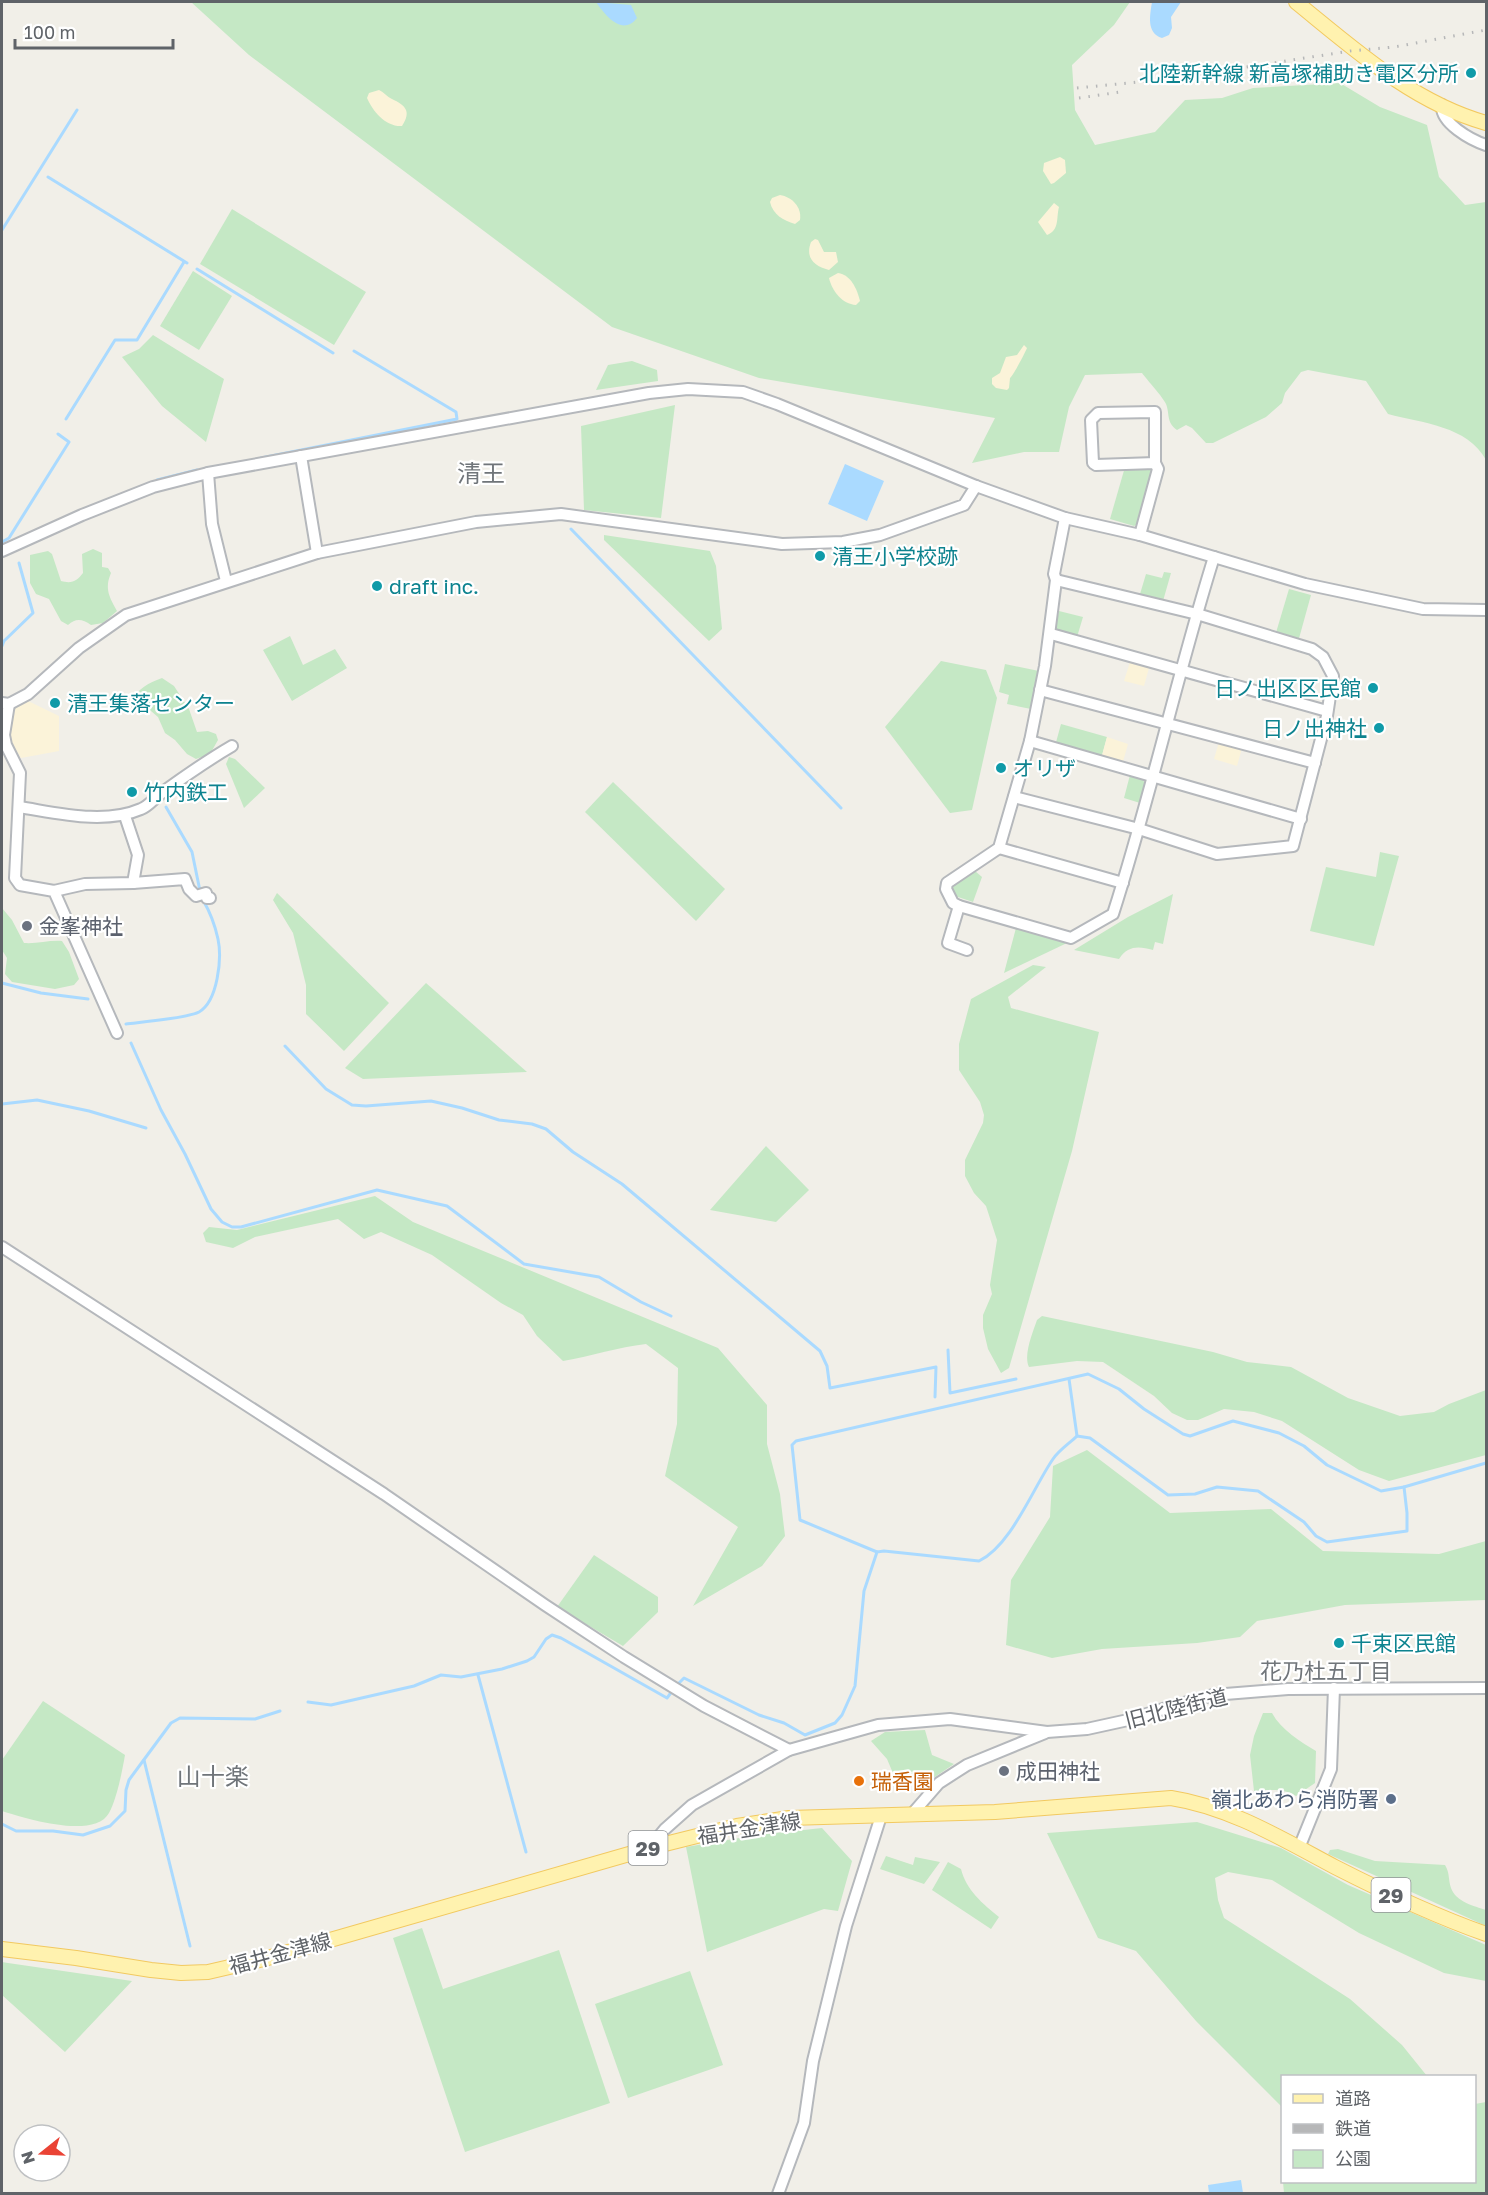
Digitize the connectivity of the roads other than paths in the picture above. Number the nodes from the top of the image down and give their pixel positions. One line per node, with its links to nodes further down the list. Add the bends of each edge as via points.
1 (1296, 2): 2 (main road, via 1375,67)
2 (1442, 105): 3 (main road); 4 (street, via 1444,118)
3 (1486, 123)
4 (1486, 145)
5 (301, 456): 7 (street); 8 (street, via 688,389 743,392); 12 (street)
6 (1155, 463): 6 (street, via 1155,412 1098,413 1092,420 1093,463); 10 (street, via 1158,469)
7 (208, 473): 11 (street, via 153,487); 15 (street, via 212,524)
8 (976, 486): 9 (street); 12 (street, via 964,505 880,535 843,542 782,544 561,514 476,522)
9 (1065, 518): 10 (street); 14 (street)
10 (1140, 535): 13 (street)
11 (2, 551)
12 (317, 553): 15 (street)
13 (1215, 557): 16 (street, via 1305,584 1423,609); 17 (street)
14 (1056, 580): 17 (street); 18 (street)
15 (226, 581): 21 (street, via 126,615 79,648 28,694)
16 (1486, 610)
17 (1197, 614): 19 (street); 22 (street, via 1312,649 1323,657 1333,676)
18 (1051, 634): 19 (street); 20 (street)
19 (1182, 669): 22 (street); 23 (street)
20 (1040, 690): 23 (street); 24 (street)
21 (5, 703): 29 (street, via 6,746 20,773)
22 (1327, 711): 26 (street)
23 (1167, 723): 26 (street); 27 (street)
24 (1030, 741): 27 (street); 28 (street)
25 (232, 746): 30 (street, via 159,794 144,809)
26 (1315, 763): 31 (street)
27 (1152, 777): 31 (street); 32 (street)
28 (1014, 797): 32 (street); 33 (street)
29 (19, 807): 30 (street, via 81,817); 36 (street, via 15,878 20,885)
30 (125, 816): 34 (street, via 138,855)
31 (1301, 819): 32 (street, via 1293,846 1217,854)
32 (1138, 829): 35 (street)
33 (999, 848): 35 (street); 38 (street, via 947,883 953,903)
34 (133, 883): 36 (street, via 85,884); 37 (street, via 185,879 196,896 206,893)
35 (1123, 883): 38 (street, via 1113,914 1071,938)
36 (54, 891): 40 (street)
37 (210, 898)
38 (959, 906): 39 (street, via 948,944)
39 (967, 950)
40 (117, 1033)
41 (2, 1246): 45 (street, via 384,1494 624,1657 704,1706)
42 (1334, 1688): 43 (street, 旧北陸街道); 44 (street, 旧北陸街道, via 1213,1695 1128,1720); 49 (street, via 1331,1769)
43 (1486, 1688)
44 (1047, 1732): 45 (street, 旧北陸街道, via 950,1719 878,1725); 46 (street, 旧北陸街道, via 967,1765 939,1783)
45 (789, 1750): 48 (street, 旧北陸街道, via 692,1805 665,1829)
46 (912, 1814): 47 (main road, 福井金津線 / 29); 49 (main road, 福井金津線 / 29, via 995,1812 1171,1798 1230,1815)
47 (881, 1816): 48 (main road, 福井金津線 / 29, via 778,1819); 52 (street, via 846,1926 813,2061 804,2123)
48 (657, 1846): 51 (main road, 福井金津線 / 29, via 208,1972 151,1970)
49 (1299, 1848): 50 (main road, 福井金津線 / 29, via 1397,1897)
50 (1486, 1934)
51 (2, 1948)
52 (778, 2193)

